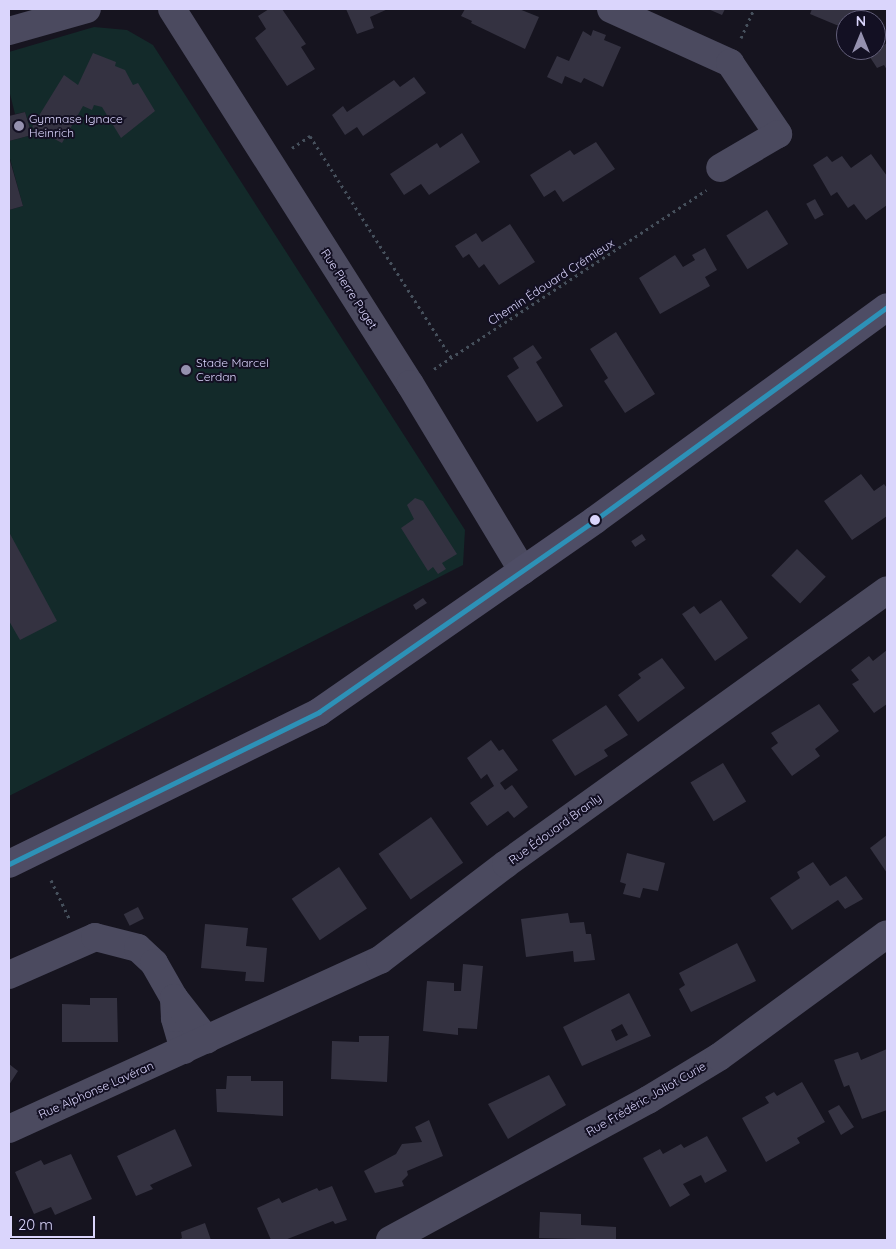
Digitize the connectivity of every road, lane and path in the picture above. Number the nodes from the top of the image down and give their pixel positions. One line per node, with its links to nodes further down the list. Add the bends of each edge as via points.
1 (86, 9): 4 (street)
2 (172, 9): 5 (street, Rue Pierre Puget)
3 (611, 9): 6 (street, via 730,63 778,134)
4 (9, 31)
5 (268, 163): 9 (path, via 310,136); 10 (street, Rue Pierre Puget)
6 (720, 168)
7 (702, 194): 9 (path, Chemin Édouard Crémieux)
8 (887, 307): 11 (main road)
9 (451, 357): 10 (path, Chemin Édouard Crémieux)
10 (410, 384): 11 (street, Rue Pierre Puget)
11 (522, 571): 13 (main road, via 319,712)
12 (887, 590): 18 (street, Rue Édouard Branly, via 506,864 380,960)
13 (9, 864)
14 (51, 880): 15 (path)
15 (73, 927)
16 (887, 934): 20 (street, Rue Frédéric Joliot Curie, via 719,1057 648,1100)
17 (9, 974): 18 (street, via 95,937 138,948 154,963)
18 (195, 1045): 19 (street, Rue Alphonse Lavéran)
19 (9, 1129)
20 (390, 1240)

